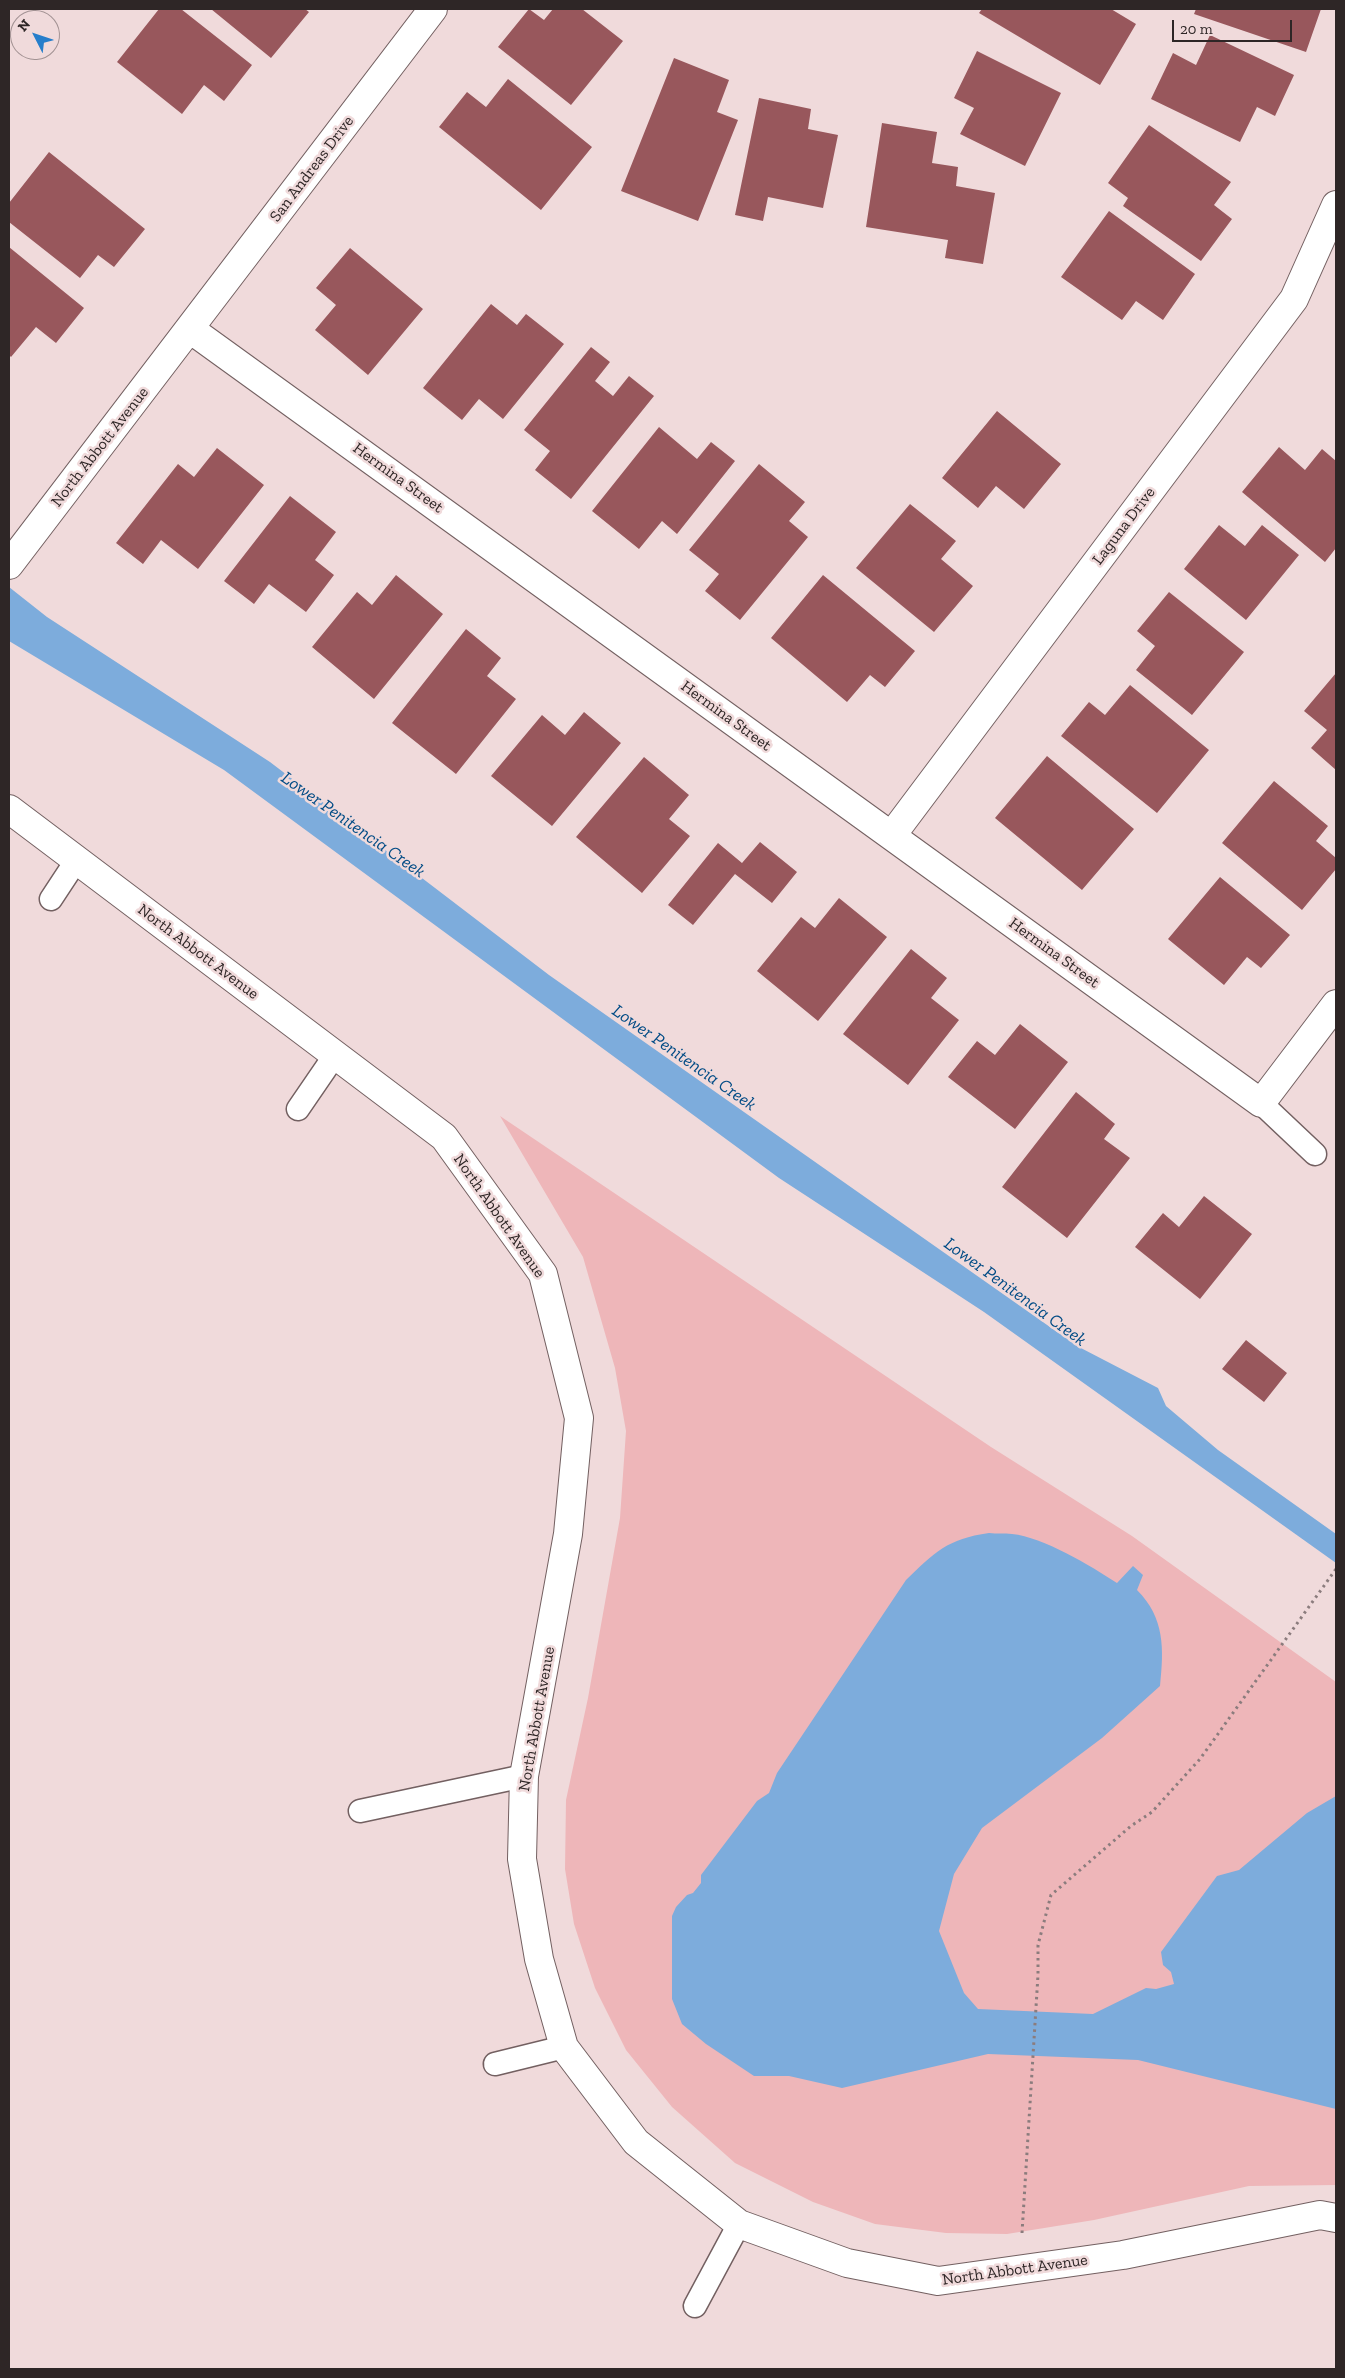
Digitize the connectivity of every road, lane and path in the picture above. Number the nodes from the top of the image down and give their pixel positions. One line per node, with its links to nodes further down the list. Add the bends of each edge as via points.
1 (433, 9): 3 (street, San Andreas Drive)
2 (1336, 205): 6 (street, Laguna Drive, via 1294,299)
3 (190, 328): 4 (street, North Abbott Avenue); 6 (street, Hermina Street)
4 (10, 564)
5 (9, 809): 7 (street, North Abbott Avenue)
6 (892, 835): 11 (street, Hermina Street)
7 (76, 860): 8 (lane); 10 (street, North Abbott Avenue)
8 (51, 899)
9 (1336, 1004): 11 (street)
10 (335, 1055): 12 (lane); 15 (street, North Abbott Avenue, via 444,1137 543,1274 579,1418 568,1534)
11 (1261, 1103): 13 (lane)
12 (298, 1109)
13 (1315, 1154)
14 (1336, 1569): 21 (path, via 1194,1766 1152,1812 1131,1826 1051,1895 1038,1945)
15 (524, 1776): 16 (lane); 17 (street, North Abbott Avenue, via 522,1859 539,1959)
16 (360, 1811)
17 (564, 2047): 18 (lane); 20 (street, North Abbott Avenue, via 636,2142)
18 (495, 2064)
19 (1336, 2218): 21 (street, North Abbott Avenue, via 1320,2215 1123,2255)
20 (739, 2224): 21 (street, North Abbott Avenue, via 847,2263 938,2281); 22 (lane)
21 (1020, 2270)
22 (695, 2306)

